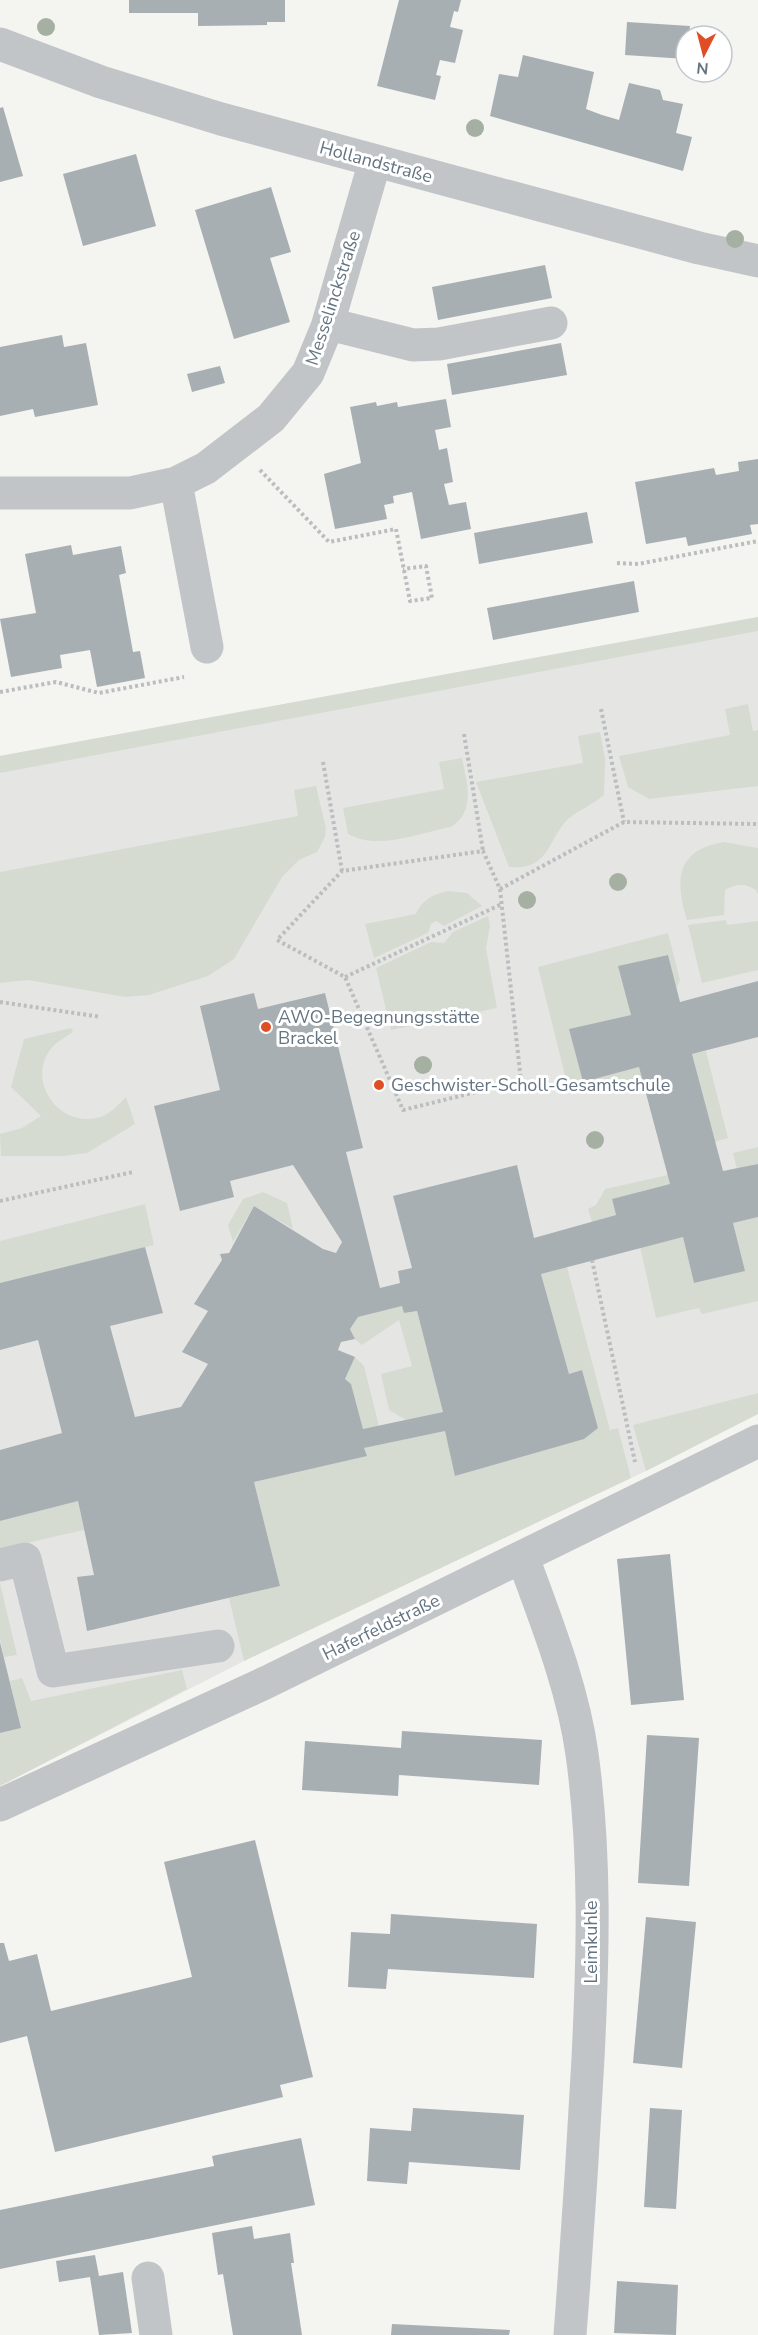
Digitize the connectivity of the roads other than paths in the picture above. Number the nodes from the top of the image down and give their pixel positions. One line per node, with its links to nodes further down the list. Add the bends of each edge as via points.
1 (0, 44): 2 (street, Hollandstraße, via 101,82)
2 (375, 161): 3 (street, Hollandstraße); 5 (street, Messelinckstraße)
3 (758, 261)
4 (551, 322): 5 (street, via 439,344 413,345)
5 (328, 324): 6 (street, Messelinckstraße, via 308,374 271,418 206,468)
6 (176, 483): 7 (street, Messelinckstraße, via 130,493); 8 (street)
7 (0, 493)
8 (207, 647)
9 (758, 1441): 10 (street, Haferfeldstraße)
10 (523, 1558): 13 (street, Haferfeldstraße, via 204,1712); 16 (street, Leimkuhle, via 567,1692 582,1752 588,1823 594,1949)
11 (0, 1565): 12 (street, via 25,1559 53,1671)
12 (218, 1646)
13 (0, 1805)
14 (148, 2278): 15 (street)
15 (156, 2335)
16 (570, 2335)

